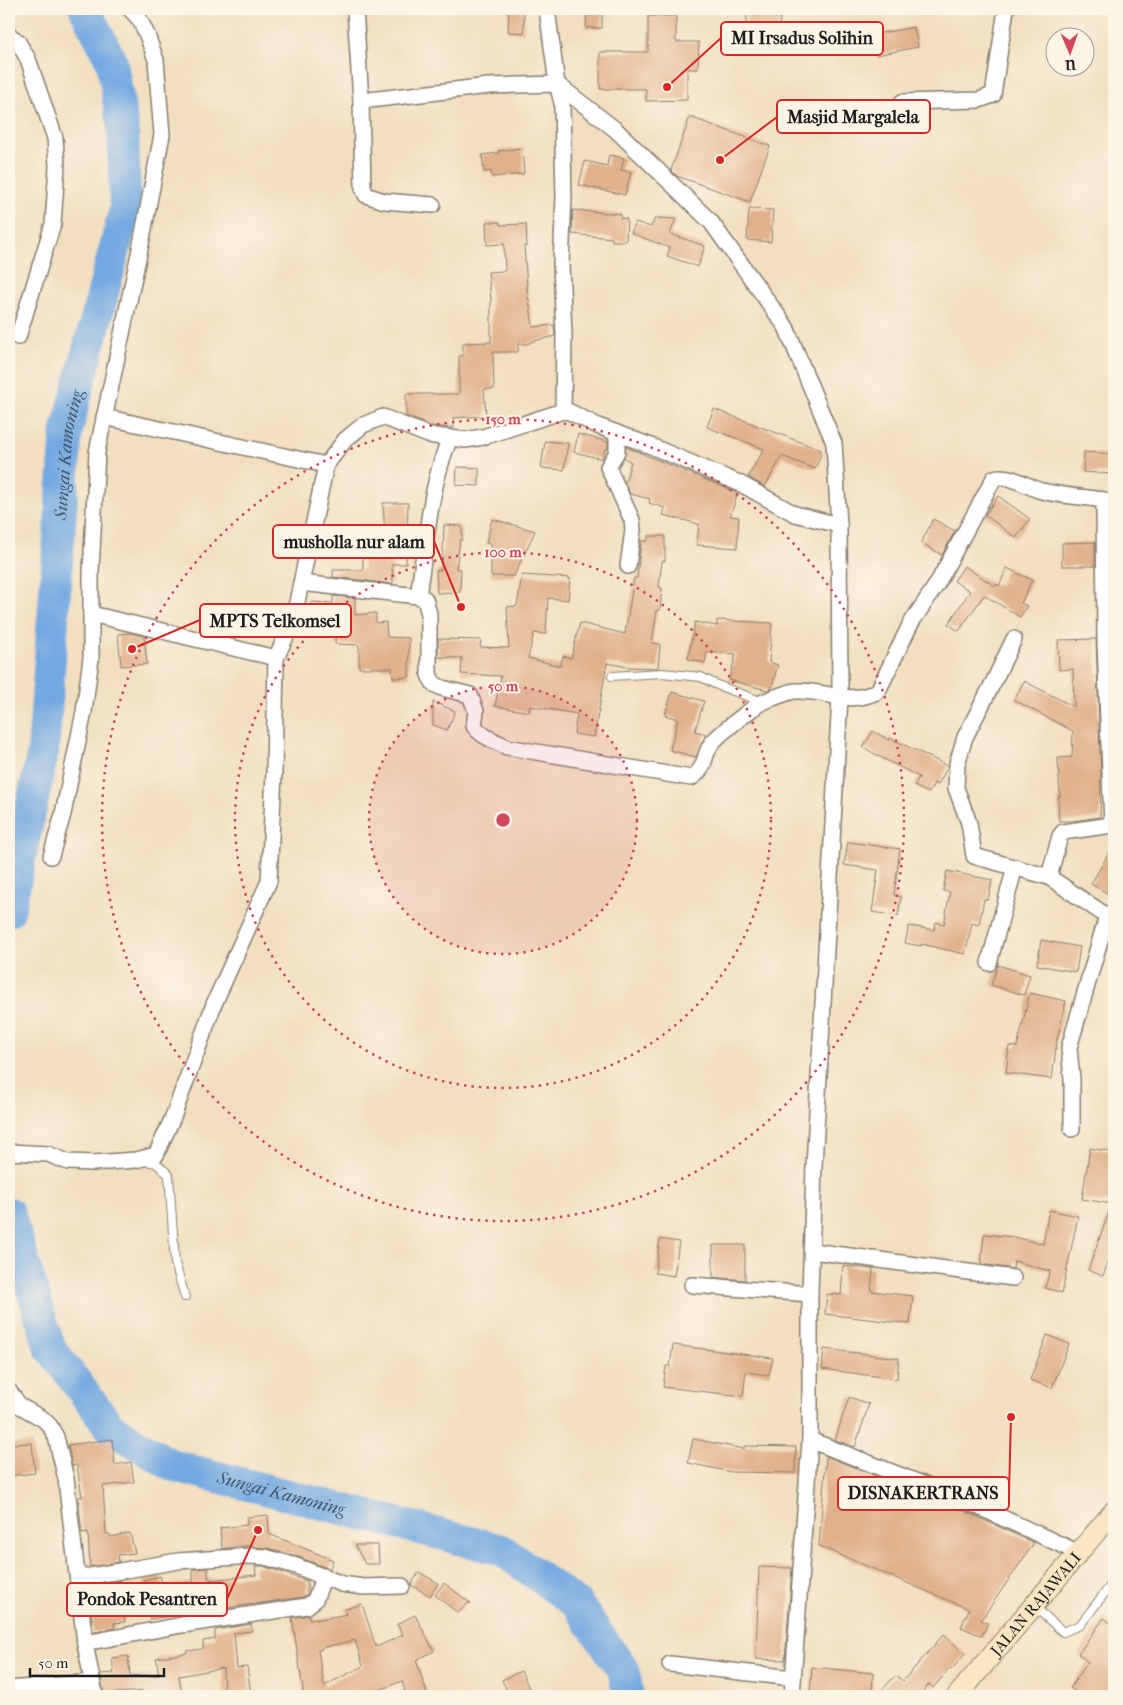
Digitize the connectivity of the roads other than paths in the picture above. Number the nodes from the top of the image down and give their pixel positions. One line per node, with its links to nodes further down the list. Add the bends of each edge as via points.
1 (130, 9): 12 (street, via 140,20 156,60 162,135)
2 (355, 9): 7 (street)
3 (547, 9): 6 (street)
4 (1006, 9): 8 (street, via 993,95 979,100)
5 (9, 36): 10 (street, via 18,42 28,59 55,138 57,166 53,224)
6 (557, 84): 7 (street, via 489,86); 11 (street, via 562,103 564,198); 17 (street, via 616,130 712,222 786,327 834,443)
7 (361, 101): 9 (street, via 363,188 366,195 384,201)
8 (902, 102)
9 (433, 205)
10 (18, 337)
11 (562, 411): 13 (street); 14 (street, via 483,437)
12 (104, 417): 15 (street); 21 (street, via 98,452)
13 (617, 433): 17 (street, via 741,484 795,514); 18 (street, via 617,452 608,468 632,520)
14 (450, 438): 15 (street, via 428,435 383,417 363,424 345,440); 20 (street, via 442,456)
15 (326, 465): 19 (street)
16 (1109, 499): 25 (street, via 1042,491 1009,478 994,478 937,584 911,623 878,691 857,698); 27 (street, via 1105,642)
17 (838, 525): 25 (street)
18 (628, 566)
19 (301, 583): 20 (street); 23 (street, via 294,621)
20 (418, 596): 26 (street, via 425,599 429,614 429,675 434,684 470,695 476,711 474,726 507,747 691,778 700,772 712,743)
21 (91, 614): 23 (street); 28 (street, via 91,658 84,712)
22 (1014, 639): 29 (street, via 965,737 956,764 956,778 959,798 969,823 974,856)
23 (276, 658): 35 (street, via 269,881 214,1004 156,1155)
24 (612, 676): 26 (lane, via 662,673 701,677)
25 (840, 697): 26 (street, via 793,691); 36 (street)
26 (762, 702)
27 (1113, 825): 30 (street, via 1063,832)
28 (51, 856)
29 (1015, 867): 30 (street); 32 (street)
30 (1050, 877): 31 (street)
31 (1111, 918): 33 (street, via 1069,1048)
32 (989, 963)
33 (1072, 1129)
34 (9, 1152): 35 (street, via 48,1154 68,1162)
35 (136, 1160): 40 (lane, via 156,1163 169,1175 176,1263)
36 (812, 1251): 37 (street); 39 (street)
37 (1013, 1278)
38 (692, 1285): 39 (street)
39 (810, 1294): 42 (street)
40 (185, 1297)
41 (9, 1391): 46 (street, via 20,1406 50,1426 56,1437 66,1479)
42 (810, 1440): 44 (street, via 968,1502); 52 (street)
43 (1114, 1511): 44 (street, JALAN RAJAWALI)
44 (1079, 1553): 49 (street, JALAN RAJAWALI)
45 (324, 1576): 46 (street, via 252,1556 178,1561); 48 (street, via 342,1584 363,1587); 50 (street, via 315,1600 307,1606)
46 (78, 1578): 50 (street)
47 (1114, 1581): 49 (lane, via 1080,1625 1063,1632)
48 (402, 1586)
49 (1034, 1606): 56 (street, JALAN RAJAWALI)
50 (85, 1643): 54 (street)
51 (670, 1664): 52 (street)
52 (793, 1678): 55 (street)
53 (9, 1688): 54 (street)
54 (93, 1689)
55 (792, 1696)
56 (957, 1696)

